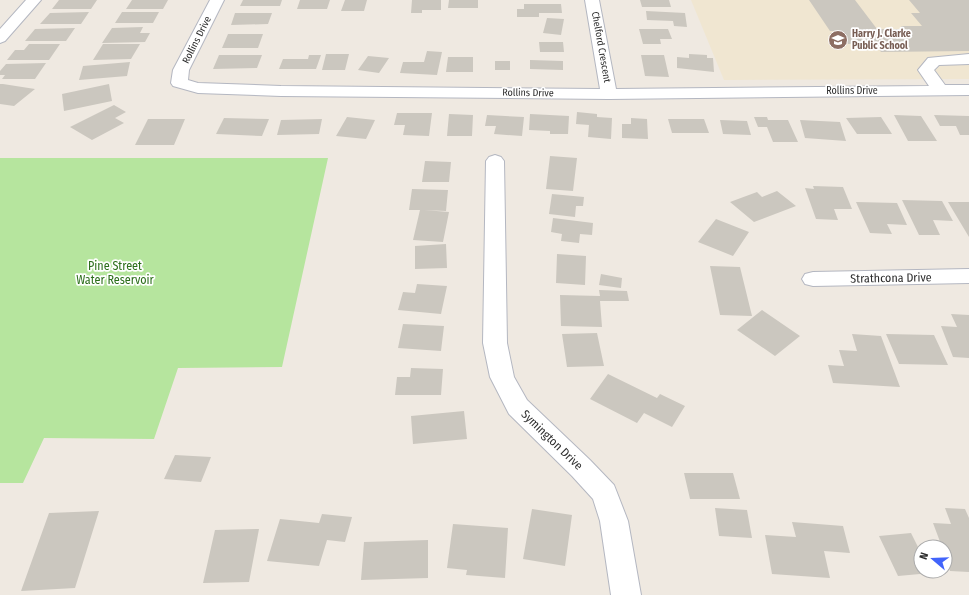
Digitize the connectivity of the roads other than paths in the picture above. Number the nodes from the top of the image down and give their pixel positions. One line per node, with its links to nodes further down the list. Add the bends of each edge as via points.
1 (34, 0): 4 (street)
2 (217, 0): 8 (street, Rollins Drive, via 181,70 179,83 198,88 281,91)
3 (592, 0): 8 (street, Chelford Crescent)
4 (0, 38)
5 (969, 59): 6 (street, via 934,61 926,70)
6 (940, 90): 7 (street, Rollins Drive); 8 (street, Rollins Drive)
7 (969, 90)
8 (609, 94)
9 (495, 161): 12 (street, Symington Drive, via 495,343 502,377 518,407 604,493 614,521)
10 (969, 276): 11 (street, Strathcona Drive)
11 (813, 279)
12 (626, 595)

